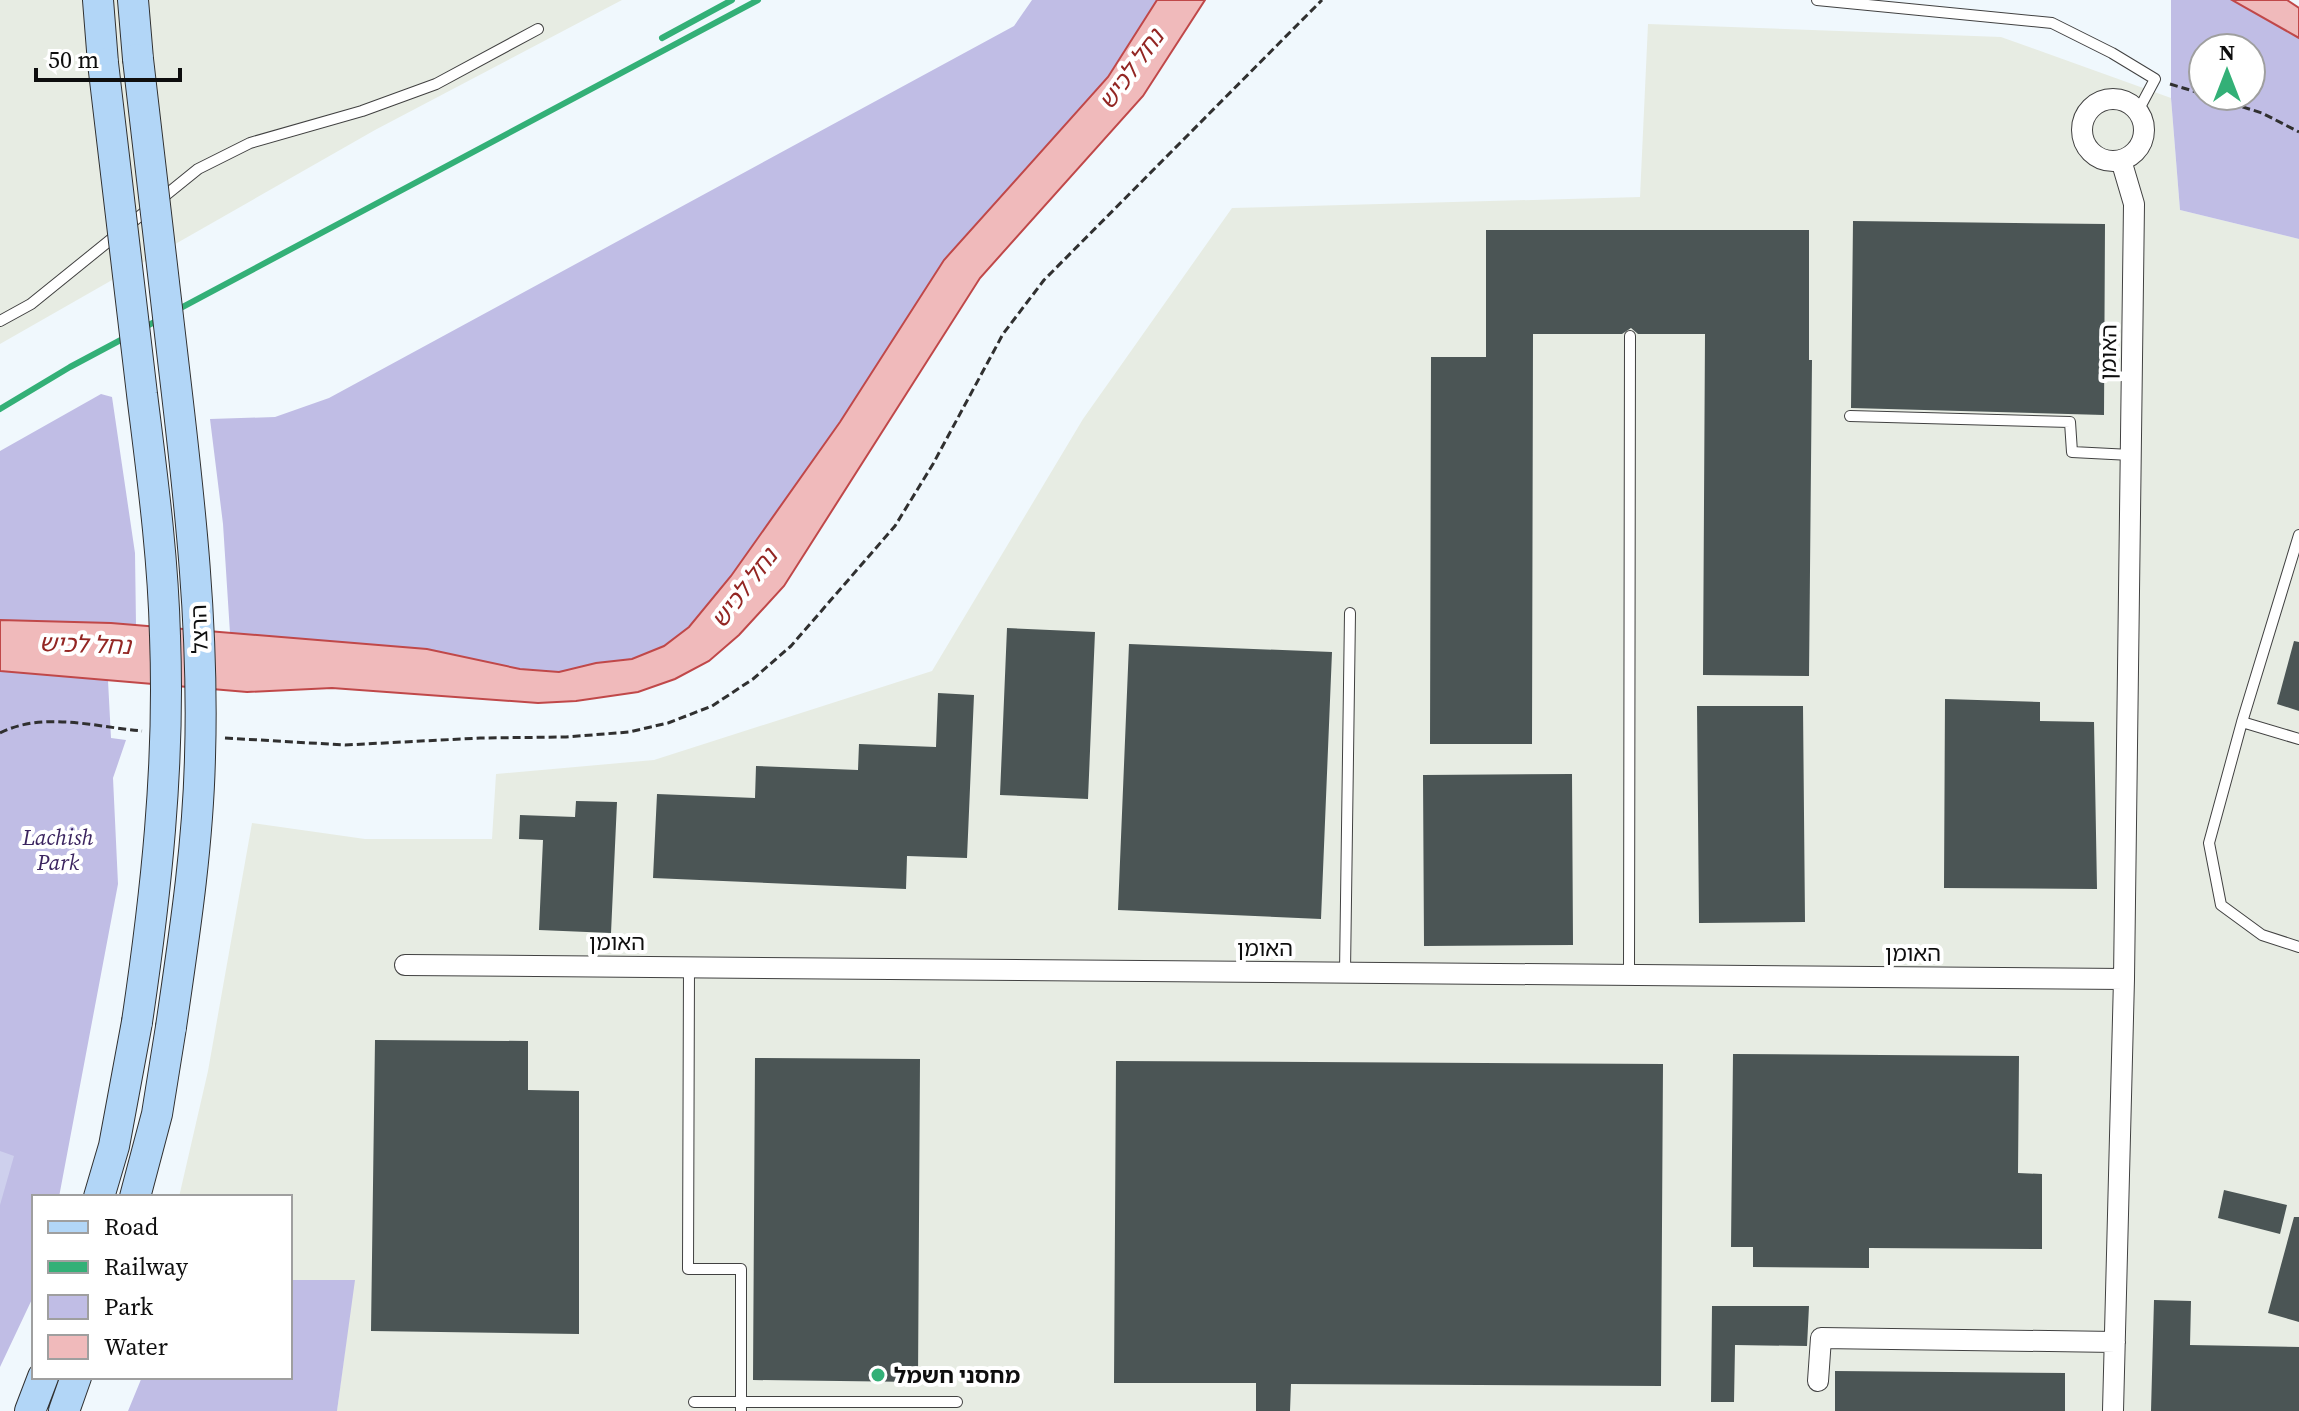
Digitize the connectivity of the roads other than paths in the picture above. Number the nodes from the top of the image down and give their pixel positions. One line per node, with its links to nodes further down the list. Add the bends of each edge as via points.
1 (98, 0): 21 (main road, הרצל, bridge, via 157,523 166,756 159,863 137,1022)
2 (133, 0): 22 (main road, הרצל, bridge, via 192,520 200,634 193,867 157,1114)
3 (1817, 0): 5 (lane, via 2052,23 2155,79)
4 (538, 29): 7 (lane, via 436,84 250,143 198,169 31,304)
5 (2138, 111): 6 (street, via 2143,140); 6 (street, via 2111,98 2091,106 2085,115 2085,145 2100,159)
6 (2121, 160): 10 (street, האומן, via 2134,204)
7 (0, 321)
8 (1630, 336): 19 (lane)
9 (1850, 416): 10 (lane, via 2070,422 2072,452)
10 (2131, 455): 20 (street, האומן)
11 (2299, 535): 13 (lane)
12 (1350, 613): 18 (lane)
13 (2242, 722): 14 (lane); 15 (lane, via 2209,843 2221,905 2262,935)
14 (2299, 739)
15 (2299, 947)
16 (405, 965): 17 (street, האומן)
17 (689, 967): 18 (street, האומן); 29 (lane, via 688,1269 741,1269)
18 (1345, 972): 19 (street, האומן)
19 (1629, 975): 20 (street, האומן)
20 (2124, 979): 23 (street, האומן)
21 (100, 1195)
22 (136, 1195)
23 (2115, 1342): 26 (street, via 1821,1338); 32 (street, האומן)
24 (42, 1379): 30 (main road)
25 (75, 1379): 31 (main road)
26 (1818, 1381)
27 (694, 1402): 29 (lane)
28 (957, 1402): 29 (lane)
29 (741, 1407)
30 (30, 1411)
31 (64, 1411)
32 (2113, 1411)

